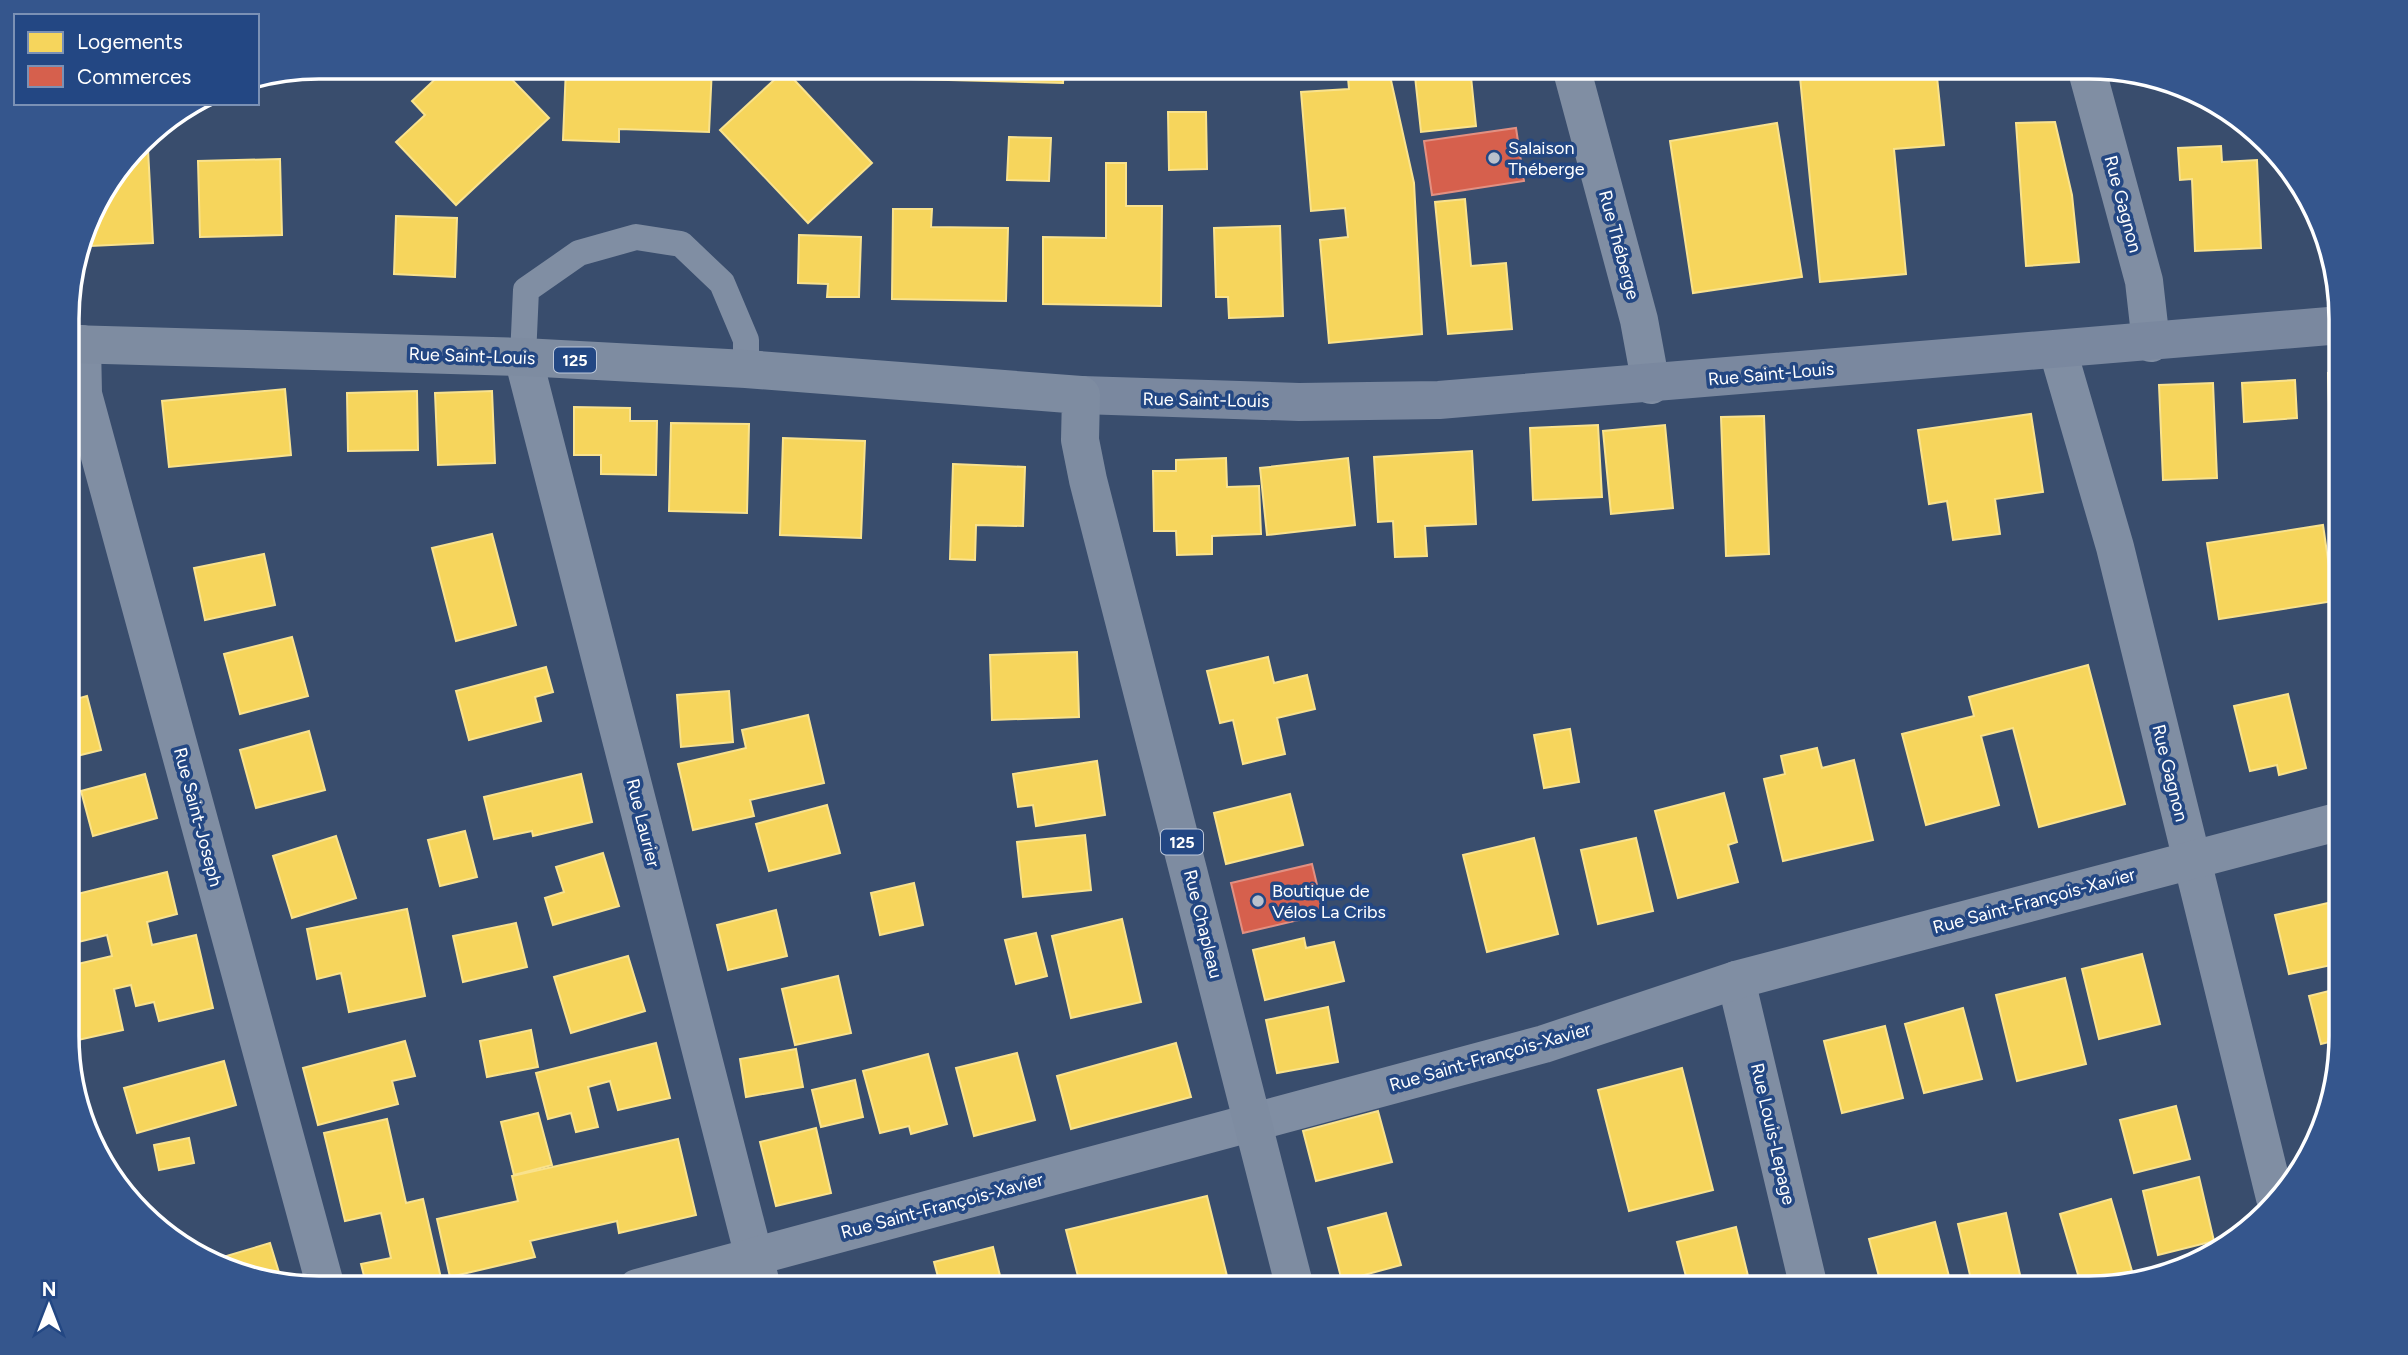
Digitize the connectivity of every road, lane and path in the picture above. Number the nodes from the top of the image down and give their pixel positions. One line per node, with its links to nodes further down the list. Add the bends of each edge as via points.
1 (1574, 79): 10 (street, Rue Théberge, via 1639,320)
2 (2090, 79): 4 (street, Rue Gagnon, via 2144,281)
3 (2329, 326): 4 (main road, Rue Saint-Louis)
4 (2151, 343): 6 (main road, Rue Saint-Louis)
5 (79, 344): 7 (main road, Rue Saint-Louis / 125)
6 (2059, 351): 10 (main road, Rue Saint-Louis); 13 (street, Rue Gagnon, via 2115,547)
7 (523, 357): 9 (main road, Rue Saint-Louis / 125); 9 (lane, via 526,290 579,253 636,237 681,244 722,283 746,340); 17 (street, Rue Laurier)
8 (79, 369): 18 (street, Rue Saint-Joseph)
9 (746, 369): 11 (main road, Rue Saint-Louis / 125)
10 (1651, 385): 11 (main road, Rue Saint-Louis, via 1393,402)
11 (1081, 395): 15 (main road, Rue Chapleau / 125, via 1080,440 1088,480)
12 (2329, 824): 13 (street, Rue Saint-François-Xavier)
13 (2191, 859): 14 (street, Rue Saint-François-Xavier); 16 (street, Rue Gagnon)
14 (1736, 980): 15 (street, Rue Saint-François-Xavier, via 1544,1044); 21 (street, Rue Louis-Lepage)
15 (1254, 1121): 17 (street, Rue Saint-François-Xavier); 20 (main road, Rue Chapleau / 125)
16 (2273, 1191)
17 (759, 1272): 19 (street, Rue Saint-François-Xavier)
18 (322, 1276)
19 (728, 1276)
20 (1292, 1276)
21 (1806, 1276)

